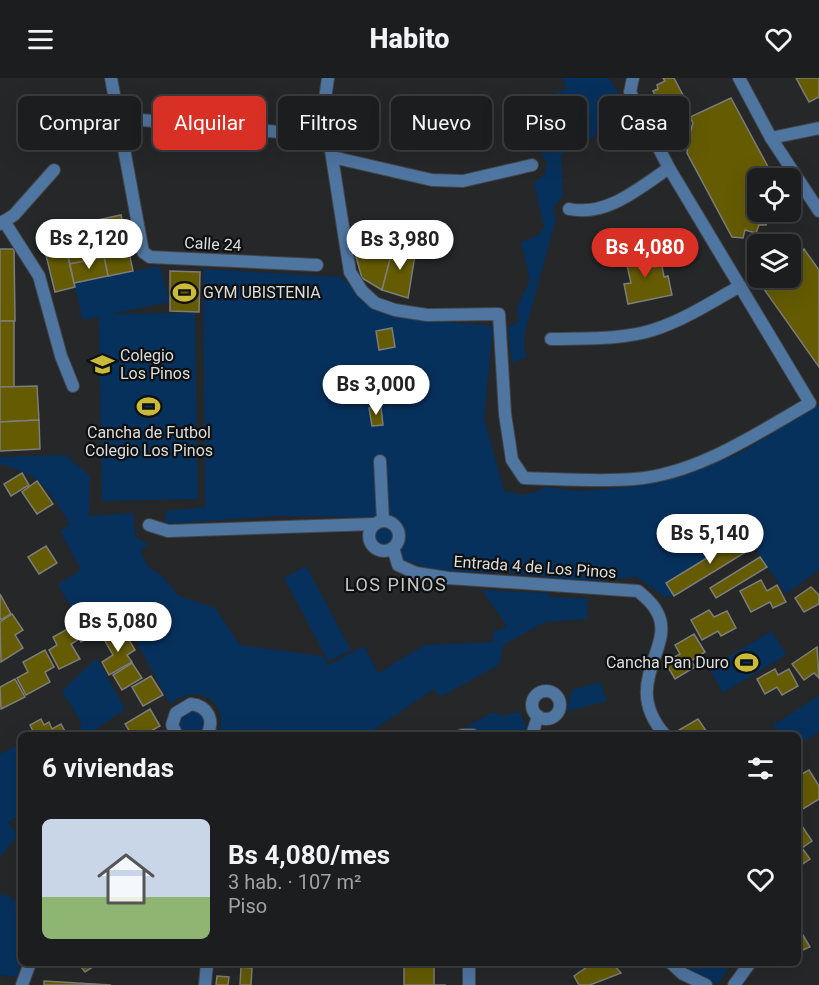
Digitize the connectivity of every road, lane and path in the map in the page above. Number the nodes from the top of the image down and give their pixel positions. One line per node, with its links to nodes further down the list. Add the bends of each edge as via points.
1 (111, 78): 5 (street, Calle 24)
2 (328, 78): 11 (street, via 324,106)
3 (633, 78): 13 (street, via 630,92)
4 (739, 78): 9 (street)
5 (115, 96)
6 (141, 120): 8 (street)
7 (819, 128): 9 (street)
8 (278, 132)
9 (771, 138): 15 (street)
10 (125, 150): 18 (street, Calle 24, via 143,252 150,257)
11 (332, 157): 12 (street, via 432,180 463,181); 19 (street, via 350,272 362,291 375,303 395,310 427,315 499,314 512,460 524,478 636,479 686,468 810,404)
12 (532, 165)
13 (669, 168): 16 (street, via 614,204 583,212); 19 (street)
14 (54, 170): 17 (street)
15 (818, 207)
16 (569, 209)
17 (2, 223): 21 (street, via 39,276)
18 (317, 266)
19 (740, 286): 20 (street, via 679,321 651,331)
20 (551, 339)
21 (73, 386)
22 (380, 461): 23 (street)
23 (379, 522): 24 (street, via 168,531); 25 (street, via 392,523 398,531 399,540); 25 (street, via 369,536 372,545 384,551)
24 (149, 525)
25 (393, 548): 30 (street, Entrada 4 de Los Pinos, via 398,565 416,573 638,591 658,613 661,633 646,680 651,717)
26 (538, 716): 29 (street)
27 (176, 732): 28 (street, via 172,724 176,713 192,704 203,708 209,716)
28 (208, 732)
29 (533, 732)
30 (663, 732)
31 (29, 966): 36 (street)
32 (207, 966): 37 (street)
33 (470, 966): 38 (street)
34 (674, 966): 39 (street)
35 (748, 966): 40 (street)
36 (22, 985)
37 (205, 985)
38 (469, 985)
39 (706, 985)
40 (734, 985)

